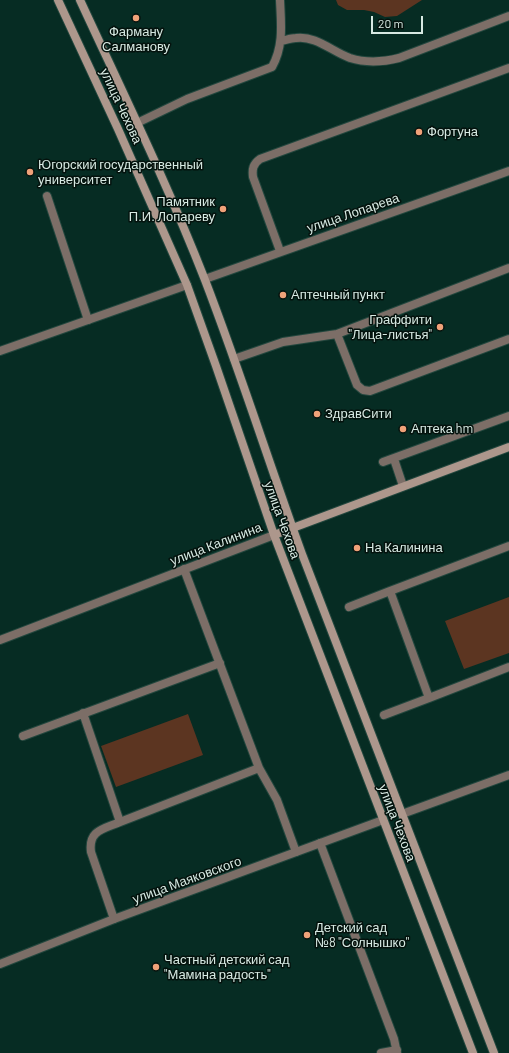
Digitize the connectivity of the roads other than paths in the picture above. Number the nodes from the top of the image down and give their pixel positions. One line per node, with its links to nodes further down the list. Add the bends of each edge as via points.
1 (58, 0): 13 (main road, улица Чехова)
2 (80, 0): 7 (main road, улица Чехова)
3 (280, 0): 5 (street)
4 (509, 16): 5 (street, via 388,61 350,58 309,39 297,37)
5 (281, 41): 7 (street, via 272,67 187,100)
6 (509, 68): 10 (street, via 256,161 253,177)
7 (137, 123): 12 (main road, улица Чехова)
8 (509, 171): 10 (street, улица Лопарева)
9 (47, 196): 14 (street)
10 (280, 251): 12 (street, улица Лопарева)
11 (509, 268): 15 (street)
12 (204, 279): 18 (main road, улица Чехова)
13 (187, 285): 14 (street); 25 (main road, улица Чехова)
14 (88, 320): 17 (street)
15 (337, 334): 16 (street, via 357,385 363,390 370,391); 18 (street, via 283,342)
16 (509, 339)
17 (0, 352)
18 (234, 359): 24 (main road, улица Чехова)
19 (509, 416): 21 (street)
20 (509, 447): 23 (main road, улица Калинина)
21 (394, 459): 22 (street); 23 (street)
22 (384, 462)
23 (403, 486): 24 (main road, улица Калинина)
24 (293, 528): 25 (main road, улица Калинина); 39 (main road, улица Чехова)
25 (274, 535): 27 (street, улица Калинина); 40 (main road, улица Чехова)
26 (509, 546): 28 (street)
27 (184, 569): 30 (street, улица Калинина); 31 (street)
28 (390, 591): 29 (street); 33 (street)
29 (349, 607)
30 (0, 640)
31 (220, 663): 34 (street); 37 (street)
32 (509, 667): 33 (street)
33 (429, 698): 35 (street)
34 (83, 713): 36 (street); 41 (street)
35 (384, 716)
36 (23, 736)
37 (259, 768): 41 (street); 43 (street, via 277,800)
38 (509, 775): 39 (street)
39 (402, 814): 49 (main road, улица Чехова)
40 (383, 820): 42 (street, улица Маяковского); 48 (main road, улица Чехова)
41 (120, 822): 44 (street, via 96,832 91,837 90,844)
42 (320, 843): 43 (street, улица Маяковского); 46 (street)
43 (296, 852): 44 (street, улица Маяковского)
44 (114, 919): 45 (street, улица Маяковского)
45 (0, 964)
46 (397, 1052): 47 (street)
47 (381, 1053)
48 (473, 1053)
49 (494, 1053)

